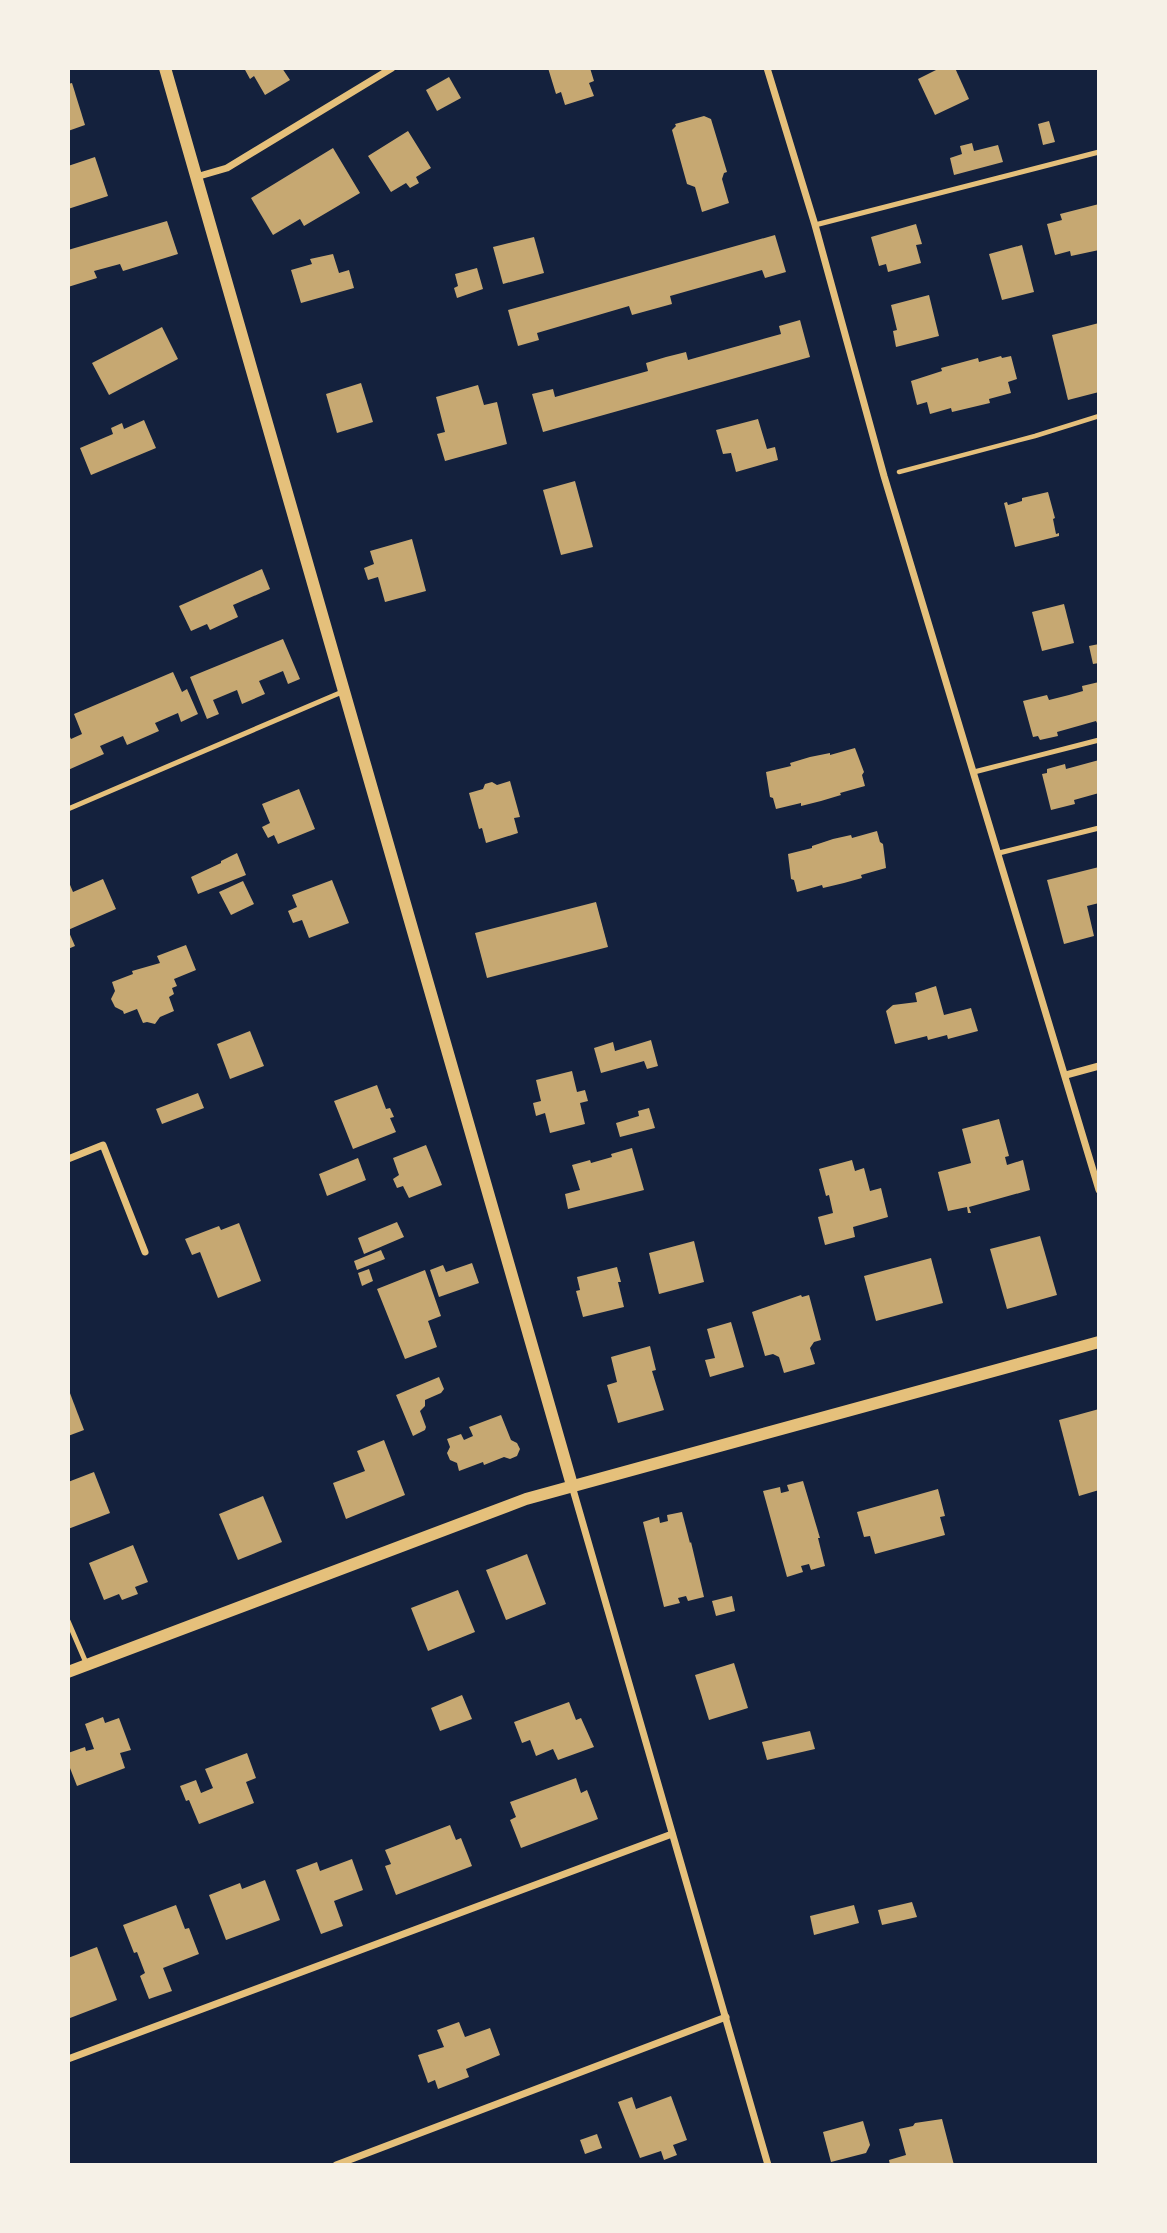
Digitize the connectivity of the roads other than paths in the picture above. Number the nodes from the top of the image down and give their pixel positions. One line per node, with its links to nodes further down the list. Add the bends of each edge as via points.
1 (165, 68): 5 (street)
2 (392, 68): 5 (street, via 227,168)
3 (767, 68): 6 (street)
4 (1099, 152): 6 (lane)
5 (195, 177): 7 (street)
6 (815, 225): 9 (street, via 884,476)
7 (344, 692): 10 (lane); 19 (street)
8 (1099, 740): 9 (lane)
9 (974, 772): 12 (street)
10 (68, 809)
11 (1099, 828): 12 (lane)
12 (999, 853): 14 (street)
13 (1099, 1066): 14 (street)
14 (1066, 1076): 16 (street)
15 (68, 1159): 17 (street, via 103,1145)
16 (1099, 1190)
17 (145, 1252)
18 (1099, 1342): 19 (street)
19 (572, 1485): 21 (street); 23 (street)
20 (68, 1621): 21 (lane)
21 (87, 1665): 22 (street)
22 (68, 1672)
23 (672, 1834): 24 (street); 25 (street)
24 (726, 2017): 26 (street); 27 (street)
25 (68, 2059)
26 (336, 2165)
27 (768, 2165)

